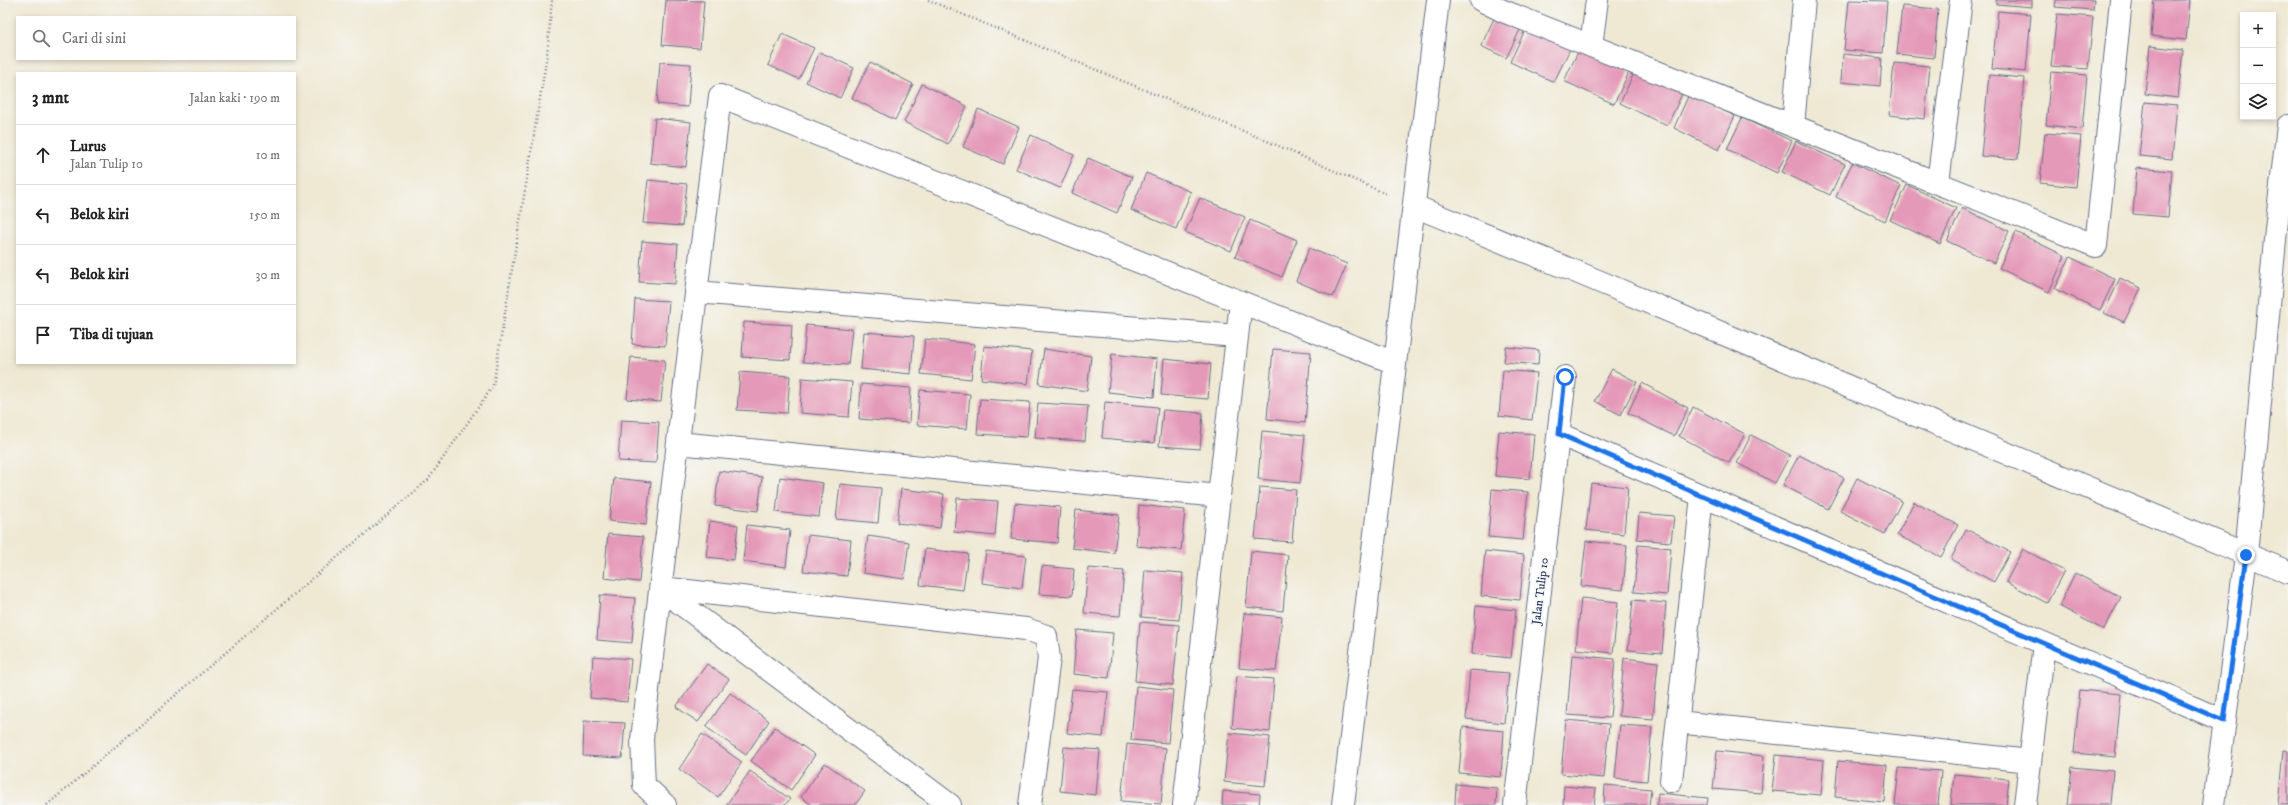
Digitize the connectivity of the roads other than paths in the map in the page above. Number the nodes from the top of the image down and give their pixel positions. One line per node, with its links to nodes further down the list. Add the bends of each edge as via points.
1 (1438, 0): 11 (street)
2 (1481, 0): 7 (street, via 1503,12)
3 (1597, 0): 7 (street)
4 (1804, 0): 8 (street)
5 (1961, 0): 10 (street)
6 (2121, 0): 10 (street, via 2096,246)
7 (1591, 46): 8 (street)
8 (1792, 126): 10 (street)
9 (2288, 126): 21 (street)
10 (1938, 183)
11 (1414, 206): 15 (street); 21 (street, via 1579,272)
12 (696, 292): 13 (street, via 720,96); 14 (street); 18 (street)
13 (1241, 302): 14 (street); 15 (street)
14 (1237, 336): 19 (street)
15 (1395, 363): 33 (street)
16 (1565, 377): 17 (street, Jalan Tulip 10)
17 (1559, 434): 20 (street); 34 (street, Jalan Tulip 10)
18 (678, 443): 19 (street); 23 (street)
19 (1218, 496): 32 (street)
20 (1702, 496): 24 (street); 26 (street)
21 (2246, 555): 22 (street); 25 (street)
22 (2288, 572)
23 (661, 588): 29 (street, via 642,739 644,785); 30 (street); 31 (street, via 1026,628 1046,636 1049,658)
24 (2044, 644): 25 (street); 27 (street)
25 (2224, 721): 36 (street)
26 (1678, 722): 27 (street); 28 (street)
27 (2030, 761): 35 (street)
28 (1671, 781)
29 (665, 805)
30 (950, 805)
31 (1030, 805)
32 (1184, 805)
33 (1343, 805)
34 (1515, 805)
35 (2025, 805)
36 (2214, 805)

